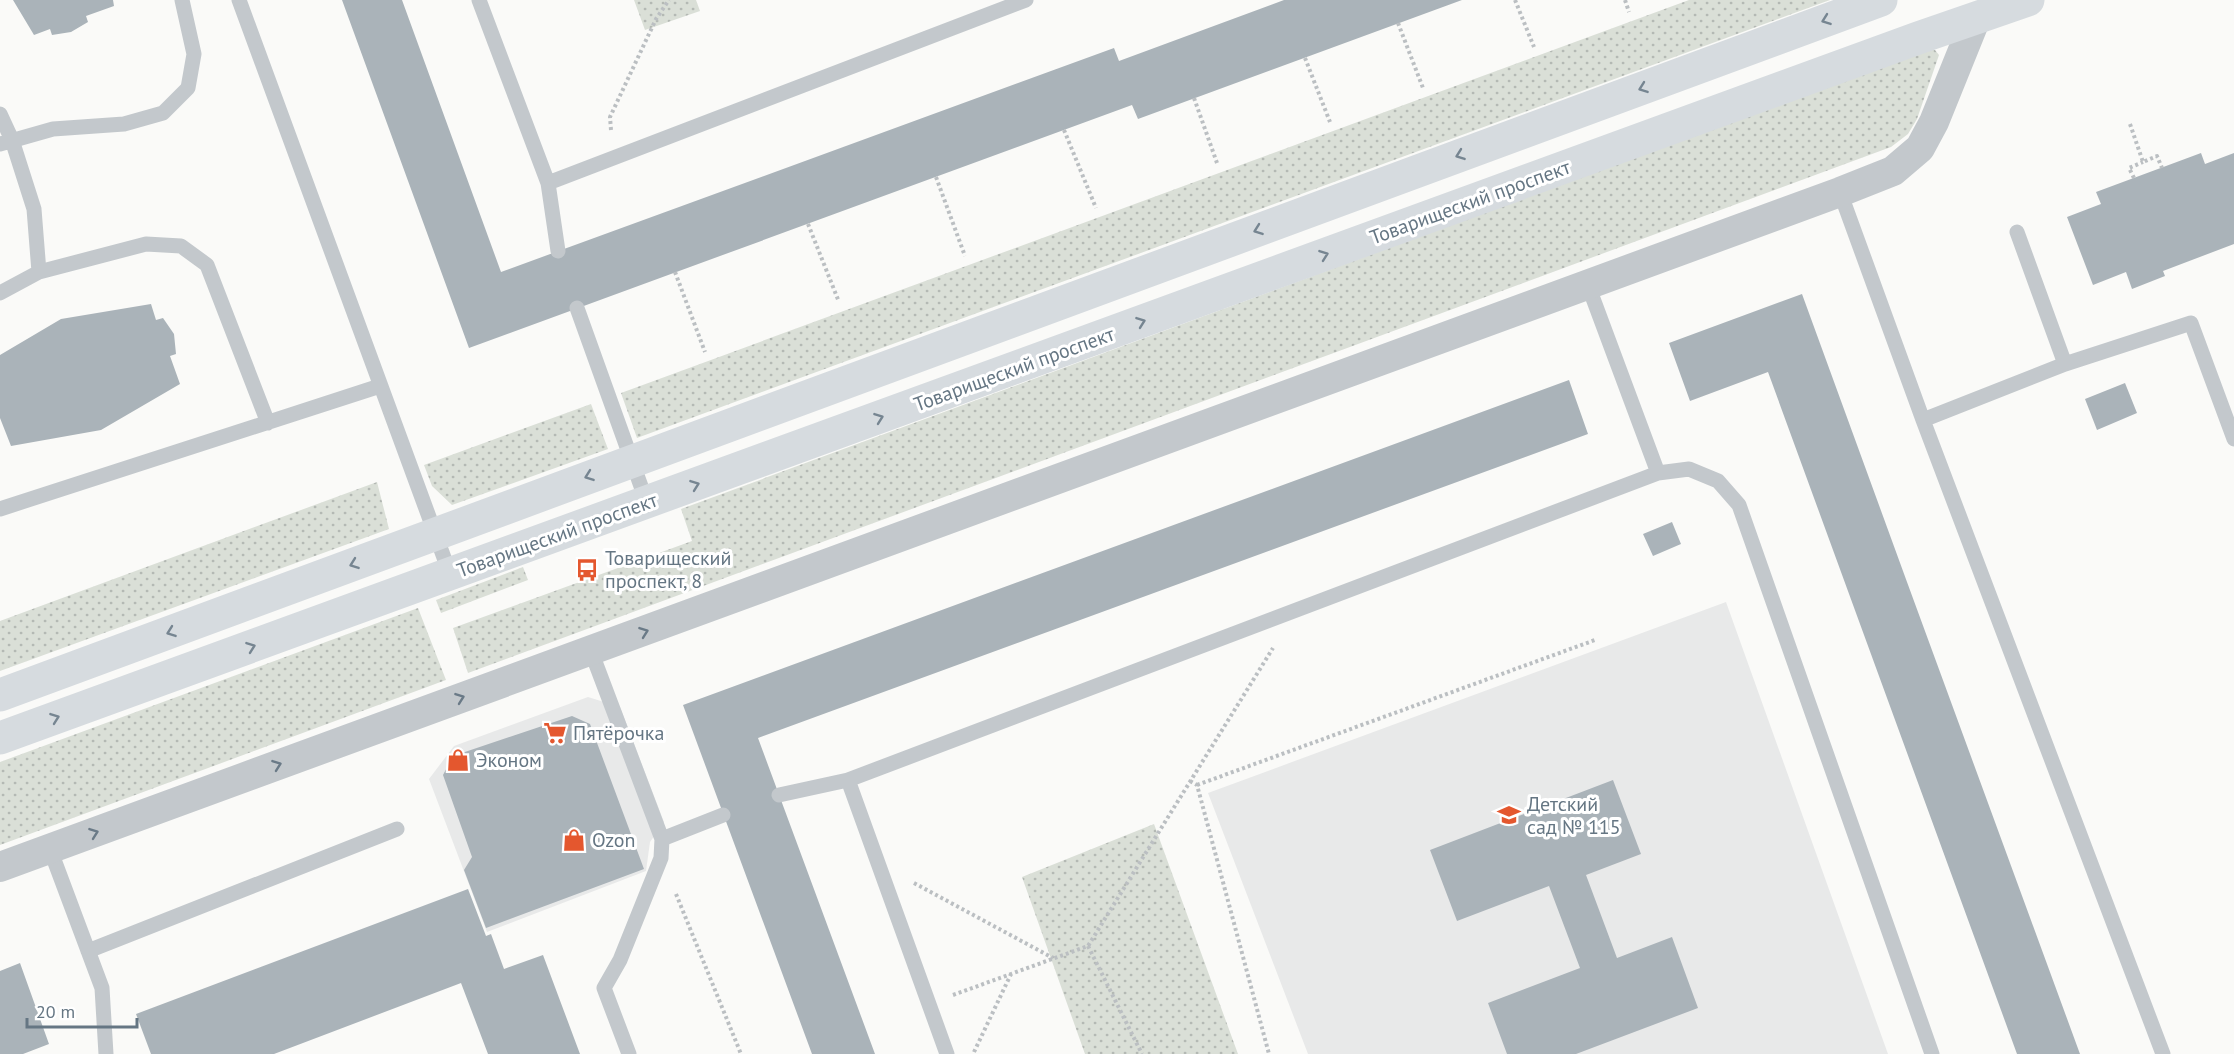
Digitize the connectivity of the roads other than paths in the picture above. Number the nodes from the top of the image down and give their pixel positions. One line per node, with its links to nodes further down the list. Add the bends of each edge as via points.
1 (182, 0): 9 (lane, via 194,54 188,88 163,113 124,124 53,129)
2 (239, 0): 19 (lane)
3 (479, 0): 10 (lane)
4 (1026, 0): 10 (lane)
5 (1881, 0): 23 (street, one-way to 23)
6 (2028, 0): 7 (street, Товарищеский проспект)
7 (1976, 18): 11 (street, via 1920,148 1893,171); 25 (street, Товарищеский проспект, one-way to 7)
8 (0, 114): 9 (lane)
9 (6, 142): 14 (lane, via 34,209)
10 (548, 183): 13 (lane)
11 (1840, 192): 15 (street); 20 (lane)
12 (2017, 232): 18 (lane)
13 (558, 251)
14 (39, 272): 16 (lane); 21 (lane, via 146,244 181,246 207,265)
15 (1588, 285): 24 (lane); 29 (street, one-way to 15)
16 (0, 293)
17 (578, 308): 23 (lane)
18 (2065, 364): 20 (lane); 22 (lane, via 2191,322)
19 (380, 386): 21 (lane); 27 (lane)
20 (1923, 420): 44 (lane)
21 (268, 423): 26 (lane)
22 (2234, 439)
23 (631, 461): 25 (lane); 27 (street, one-way to 27)
24 (1658, 473): 32 (lane); 43 (lane, via 1689,469 1718,481 1739,505)
25 (647, 502): 28 (street, Товарищеский проспект)
26 (0, 509)
27 (435, 534): 28 (lane); 30 (street, one-way to 30)
28 (450, 574): 31 (street, Товарищеский проспект, one-way to 28)
29 (591, 651): 36 (lane); 37 (street, one-way to 29)
30 (0, 695)
31 (0, 738)
32 (848, 780): 33 (lane); 42 (lane)
33 (779, 795)
34 (723, 815): 36 (lane)
35 (397, 830): 39 (lane)
36 (662, 839): 41 (lane, via 661,858 620,960 604,988)
37 (50, 849): 38 (street); 39 (lane)
38 (0, 867)
39 (88, 951): 40 (lane, via 102,988)
40 (106, 1054)
41 (629, 1054)
42 (947, 1054)
43 (1932, 1054)
44 (2163, 1054)

